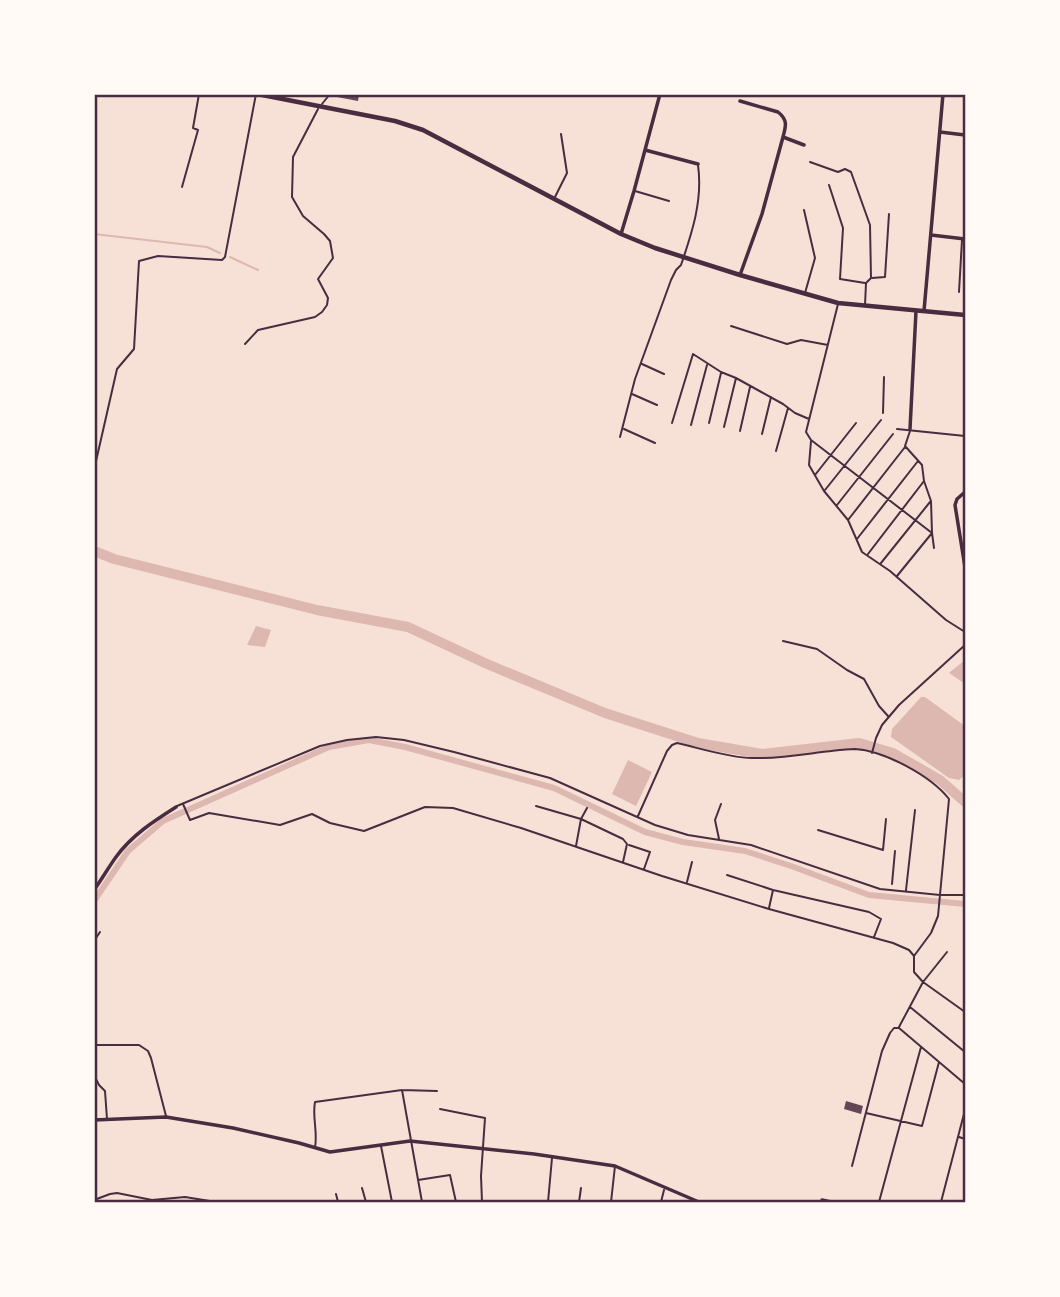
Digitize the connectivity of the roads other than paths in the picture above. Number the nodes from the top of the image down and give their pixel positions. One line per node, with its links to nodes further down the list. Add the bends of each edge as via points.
1 (199, 94): 17 (lane, via 193,128 198,130)
2 (257, 94): 7 (street); 74 (lane, via 225,257 158,256 139,261 134,349 117,369)
3 (330, 94): 7 (lane)
4 (660, 94): 13 (street)
5 (943, 94): 8 (street)
6 (740, 101): 11 (street, via 783,116)
7 (320, 106): 19 (street, via 423,130); 38 (lane, via 293,157 292,197 303,216 330,241 333,258 318,279 327,305 315,317 258,330)
8 (940, 132): 10 (street); 24 (street)
9 (561, 134): 19 (lane, via 567,173)
10 (965, 135)
11 (783, 137): 12 (street); 27 (street)
12 (804, 145)
13 (645, 150): 15 (street); 18 (street)
14 (810, 162): 28 (lane, via 838,173 851,172 870,225)
15 (698, 164): 26 (lane, via 697,215)
16 (830, 185): 29 (lane, via 843,228 840,279)
17 (182, 187)
18 (634, 191): 20 (lane); 23 (street)
19 (554, 198): 23 (street)
20 (669, 201)
21 (804, 210): 31 (lane, via 815,258)
22 (889, 214): 28 (lane, via 885,277)
23 (621, 234): 26 (street)
24 (931, 235): 25 (street); 35 (street)
25 (964, 239): 30 (lane)
26 (684, 258): 27 (street); 41 (lane, via 671,280)
27 (740, 275): 31 (street)
28 (871, 278): 29 (lane)
29 (866, 283): 33 (lane)
30 (959, 292)
31 (804, 294): 32 (street)
32 (838, 303): 33 (street); 39 (lane)
33 (865, 306): 34 (street)
34 (916, 311): 35 (street); 61 (street)
35 (924, 311): 36 (street)
36 (965, 315)
37 (731, 326): 39 (lane, via 787,344 802,340)
38 (245, 344)
39 (828, 345): 52 (lane)
40 (707, 363): 42 (lane); 54 (lane, via 693,354); 57 (lane)
41 (641, 364): 43 (lane); 47 (lane)
42 (721, 372): 45 (lane); 55 (lane)
43 (664, 374)
44 (884, 377): 51 (lane)
45 (736, 378): 46 (lane); 58 (lane)
46 (750, 386): 48 (lane); 62 (lane)
47 (631, 393): 49 (lane); 59 (lane)
48 (771, 397): 50 (lane); 63 (lane)
49 (657, 405)
50 (788, 408): 52 (lane); 70 (lane)
51 (883, 413)
52 (810, 419): 67 (lane, via 806,432)
53 (881, 420): 73 (lane)
54 (672, 423)
55 (709, 423)
56 (856, 423): 71 (lane)
57 (691, 425)
58 (724, 427)
59 (623, 429): 66 (lane); 68 (lane)
60 (897, 429): 61 (lane)
61 (910, 429): 65 (lane); 69 (lane)
62 (740, 430)
63 (762, 433)
64 (892, 434): 76 (lane)
65 (965, 436)
66 (620, 437)
67 (811, 440): 71 (lane); 75 (lane, via 808,465)
68 (655, 443)
69 (905, 446): 72 (lane); 78 (lane)
70 (775, 451)
71 (831, 455): 73 (lane); 75 (lane)
72 (918, 461): 77 (lane); 81 (lane)
73 (844, 466): 76 (lane); 79 (lane)
74 (94, 470)
75 (814, 476): 79 (lane)
76 (859, 477): 78 (lane); 83 (lane)
77 (924, 481): 82 (lane); 84 (lane)
78 (872, 488): 81 (lane); 85 (lane)
79 (824, 491): 83 (lane)
80 (965, 492): 92 (street, via 955,505)
81 (888, 500): 84 (lane); 88 (lane)
82 (932, 500): 86 (lane); 87 (lane)
83 (837, 505): 85 (lane)
84 (901, 510): 86 (lane); 90 (lane)
85 (848, 520): 88 (lane)
86 (914, 521): 87 (lane); 91 (lane)
87 (932, 533): 89 (lane); 93 (lane)
88 (857, 540): 90 (lane)
89 (934, 548)
90 (867, 555): 91 (lane)
91 (881, 564): 93 (lane)
92 (965, 567)
93 (897, 576): 94 (lane)
94 (965, 632)
95 (783, 640): 97 (lane, via 817,649 864,679)
96 (965, 645): 97 (lane)
97 (889, 716): 98 (lane)
98 (872, 751): 105 (lane, via 845,749 748,758 677,743 667,751); 122 (lane, via 924,776 949,799)
99 (183, 804): 102 (lane); 105 (lane, via 320,746 376,737 454,751 550,778); 111 (lane, via 190,821 209,813 280,825 312,814 363,831 425,807 453,808)
100 (721, 804): 109 (lane, via 715,820)
101 (536, 806): 106 (lane)
102 (176, 807): 119 (street, via 133,838)
103 (587, 808): 106 (lane)
104 (915, 810): 121 (lane)
105 (638, 818): 109 (lane)
106 (581, 819): 110 (lane); 111 (lane)
107 (886, 819): 108 (lane, via 883,850)
108 (818, 830)
109 (719, 840): 121 (lane, via 751,845 880,889)
110 (627, 844): 114 (lane); 115 (lane, via 650,852)
111 (576, 847): 114 (lane)
112 (895, 852): 118 (lane)
113 (692, 862): 117 (lane)
114 (623, 863): 115 (lane)
115 (644, 870): 117 (lane)
116 (727, 875): 120 (lane)
117 (687, 883): 124 (lane)
118 (892, 884)
119 (94, 890)
120 (774, 890): 124 (lane); 126 (lane, via 869,912 881,919)
121 (906, 891): 122 (lane)
122 (940, 895): 123 (lane); 129 (lane, via 938,916)
123 (965, 895)
124 (769, 909): 126 (lane)
125 (100, 932): 127 (lane)
126 (874, 938): 129 (lane)
127 (94, 941)
128 (947, 952): 130 (lane)
129 (915, 956): 130 (lane, via 914,972)
130 (923, 982): 131 (lane); 132 (lane)
131 (910, 1007): 133 (lane); 136 (lane)
132 (965, 1012)
133 (899, 1028): 135 (lane); 144 (lane, via 890,1032 881,1051)
134 (94, 1045): 145 (lane, via 144,1047)
135 (921, 1047): 137 (lane); 148 (lane)
136 (965, 1052)
137 (939, 1062): 139 (lane); 148 (lane, via 922,1126)
138 (95, 1077): 146 (lane, via 105,1091)
139 (965, 1084)
140 (402, 1090): 141 (lane); 151 (lane); 153 (lane, via 315,1102)
141 (437, 1091)
142 (440, 1109): 154 (lane, via 485,1118)
143 (965, 1110): 149 (lane)
144 (866, 1112): 148 (lane); 157 (lane)
145 (166, 1117): 146 (street); 153 (street)
146 (107, 1120): 147 (street)
147 (94, 1121)
148 (901, 1122): 178 (lane)
149 (958, 1137): 150 (lane); 179 (lane)
150 (965, 1139)
151 (411, 1141): 152 (street); 154 (street); 158 (lane)
152 (381, 1145): 153 (street, via 338,1152); 168 (lane)
153 (315, 1148)
154 (483, 1149): 155 (street); 171 (lane)
155 (552, 1158): 156 (street); 172 (lane)
156 (615, 1166): 161 (street); 174 (lane)
157 (852, 1166)
158 (418, 1180): 169 (lane); 170 (lane, via 450,1175)
159 (362, 1188): 167 (lane)
160 (580, 1188): 173 (lane)
161 (665, 1188): 175 (lane); 176 (street)
162 (336, 1194): 166 (lane)
163 (94, 1200): 165 (lane, via 117,1193 152,1200 185,1197)
164 (822, 1201): 177 (street)
165 (216, 1202)
166 (338, 1202)
167 (366, 1202)
168 (392, 1202)
169 (422, 1202)
170 (456, 1202)
171 (482, 1202)
172 (548, 1202)
173 (579, 1202)
174 (611, 1202)
175 (661, 1202)
176 (699, 1202)
177 (831, 1202)
178 (879, 1202)
179 (942, 1202)

